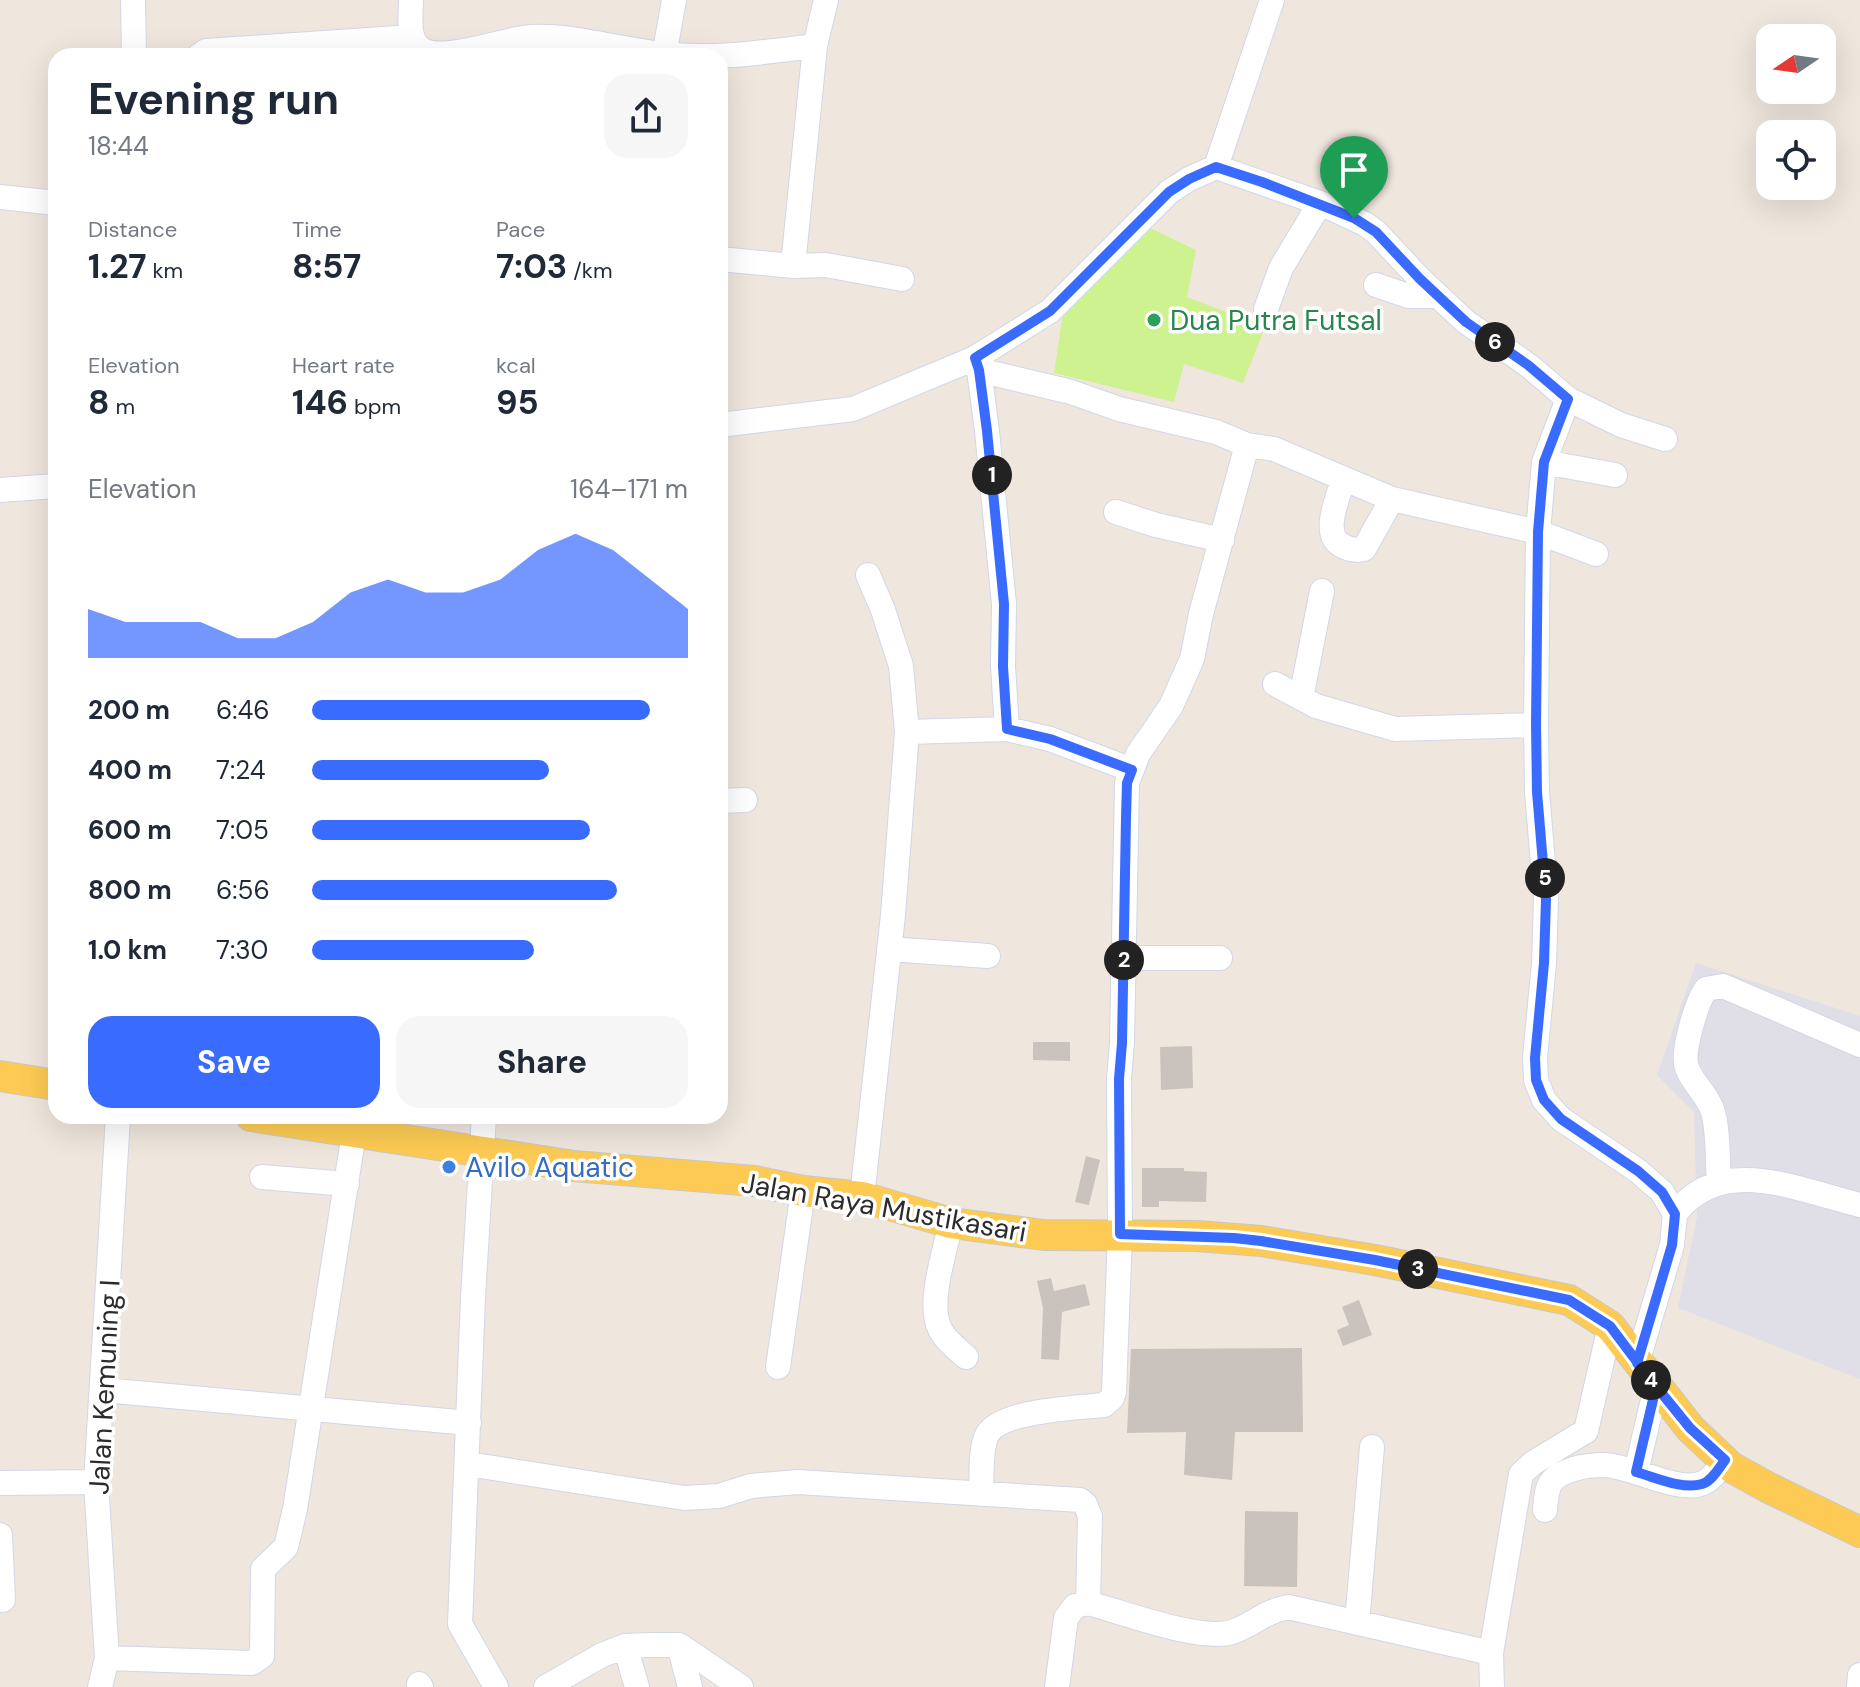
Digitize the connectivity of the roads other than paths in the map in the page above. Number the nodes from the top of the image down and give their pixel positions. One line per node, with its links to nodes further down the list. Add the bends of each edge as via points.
1 (133, 0): 8 (street)
2 (411, 0): 6 (street)
3 (674, 0): 13 (street)
4 (826, 0): 7 (street)
5 (1272, 0): 15 (street)
6 (412, 37): 9 (street); 10 (street)
7 (815, 46): 14 (street); 20 (street)
8 (134, 48)
9 (335, 48)
10 (420, 48)
11 (473, 48): 12 (street, via 544,37)
12 (617, 48)
13 (665, 48)
14 (728, 54)
15 (1216, 167): 18 (street); 25 (street, via 1169,192 1050,311)
16 (0, 197): 17 (street)
17 (48, 202)
18 (1320, 203): 23 (street, via 1376,232); 24 (street, via 1281,268)
19 (728, 260): 20 (street)
20 (793, 266): 21 (street, via 826,265)
21 (902, 279)
22 (1376, 285): 23 (street, via 1408,296)
23 (1437, 296): 26 (street)
24 (1266, 309)
25 (977, 364): 27 (street, via 853,409); 29 (street); 45 (street, via 1004,604)
26 (1568, 399): 28 (street); 30 (street)
27 (728, 424)
28 (1665, 439)
29 (1247, 445): 32 (street, via 1274,449); 38 (street)
30 (1544, 462): 31 (street); 37 (street)
31 (1615, 475)
32 (1343, 480): 35 (street); 35 (street, via 1331,525 1341,546 1364,549)
33 (48, 487): 34 (street)
34 (0, 490)
35 (1392, 499): 37 (street)
36 (1116, 512): 38 (street)
37 (1538, 532): 39 (street); 44 (street)
38 (1222, 540): 47 (street, via 1192,659)
39 (1596, 554)
40 (868, 575): 46 (street, via 901,666)
41 (1322, 591): 43 (street)
42 (1275, 684): 43 (street)
43 (1301, 698): 44 (street, via 1395,729)
44 (1536, 725): 68 (street, via 1546,899 1536,1080 1544,1100 1561,1119 1638,1171 1662,1192)
45 (1007, 729): 46 (street); 47 (street)
46 (907, 732): 50 (street)
47 (1132, 770): 52 (street, via 1127,783)
48 (745, 800): 49 (street)
49 (728, 801)
50 (889, 949): 51 (street); 66 (street)
51 (988, 956)
52 (1124, 958): 53 (street); 70 (street)
53 (1220, 958)
54 (1860, 1045): 63 (street, via 1723,986 1706,989 1686,1056 1687,1068 1713,1113)
55 (0, 1076): 56 (main road)
56 (48, 1084)
57 (118, 1124): 76 (street, Jalan Kemuning I)
58 (299, 1124): 60 (main road, Jalan Raya Mustikasari)
59 (483, 1124): 61 (street)
60 (354, 1133): 61 (main road, Jalan Raya Mustikasari); 64 (street)
61 (480, 1150): 65 (main road, Jalan Raya Mustikasari, via 574,1166 754,1181); 78 (street)
62 (262, 1177): 64 (street)
63 (1719, 1181): 67 (street, via 1762,1181); 68 (street, via 1688,1197)
64 (347, 1184): 77 (street)
65 (803, 1191): 66 (main road, Jalan Raya Mustikasari); 74 (street)
66 (862, 1197): 69 (main road, Jalan Raya Mustikasari)
67 (1860, 1205)
68 (1675, 1214): 73 (street, via 1672,1245)
69 (951, 1223): 70 (main road, Jalan Raya Mustikasari, via 1044,1235); 72 (street, via 936,1318 942,1333)
70 (1120, 1234): 71 (main road, Jalan Raya Mustikasari, via 1234,1238 1375,1260 1569,1300); 85 (street, via 1112,1398 1104,1405 998,1423 985,1439)
71 (1610, 1326): 73 (main road, Jalan Raya Mustikasari); 94 (street, via 1586,1431 1521,1474)
72 (966, 1357)
73 (1637, 1363): 75 (main road, Jalan Raya Mustikasari)
74 (778, 1367)
75 (1656, 1387): 80 (main road, Jalan Raya Mustikasari); 82 (street)
76 (103, 1390): 77 (street); 83 (street, Jalan Kemuning I)
77 (310, 1410): 78 (street); 95 (street, via 286,1547 263,1569 264,1649 259,1660)
78 (469, 1423): 81 (street)
79 (1372, 1447): 91 (street)
80 (1725, 1460): 82 (street, via 1702,1484); 87 (main road, Jalan Raya Mustikasari)
81 (468, 1464): 85 (street, via 684,1498 798,1482); 98 (street, via 460,1624)
82 (1636, 1472): 86 (street, via 1606,1465 1557,1475 1549,1484)
83 (96, 1482): 84 (street); 95 (street, Jalan Kemuning I)
84 (0, 1483)
85 (981, 1494): 90 (street, via 1085,1504 1090,1516)
86 (1545, 1510)
87 (1860, 1532)
88 (0, 1535): 89 (street)
89 (3, 1600)
90 (1088, 1603): 91 (street, via 1205,1635 1234,1632 1260,1615 1288,1607); 103 (street, via 1075,1606 1066,1618)
91 (1357, 1623): 94 (street)
92 (679, 1645): 93 (street); 101 (street); 102 (street)
93 (625, 1646): 99 (street); 100 (street)
94 (1491, 1653): 104 (street)
95 (107, 1658): 97 (street, Jalan Kemuning I)
96 (1860, 1675): 105 (street)
97 (100, 1687)
98 (496, 1687)
99 (546, 1687)
100 (637, 1687)
101 (690, 1687)
102 (741, 1687)
103 (1057, 1687)
104 (1492, 1687)
105 (1859, 1687)

